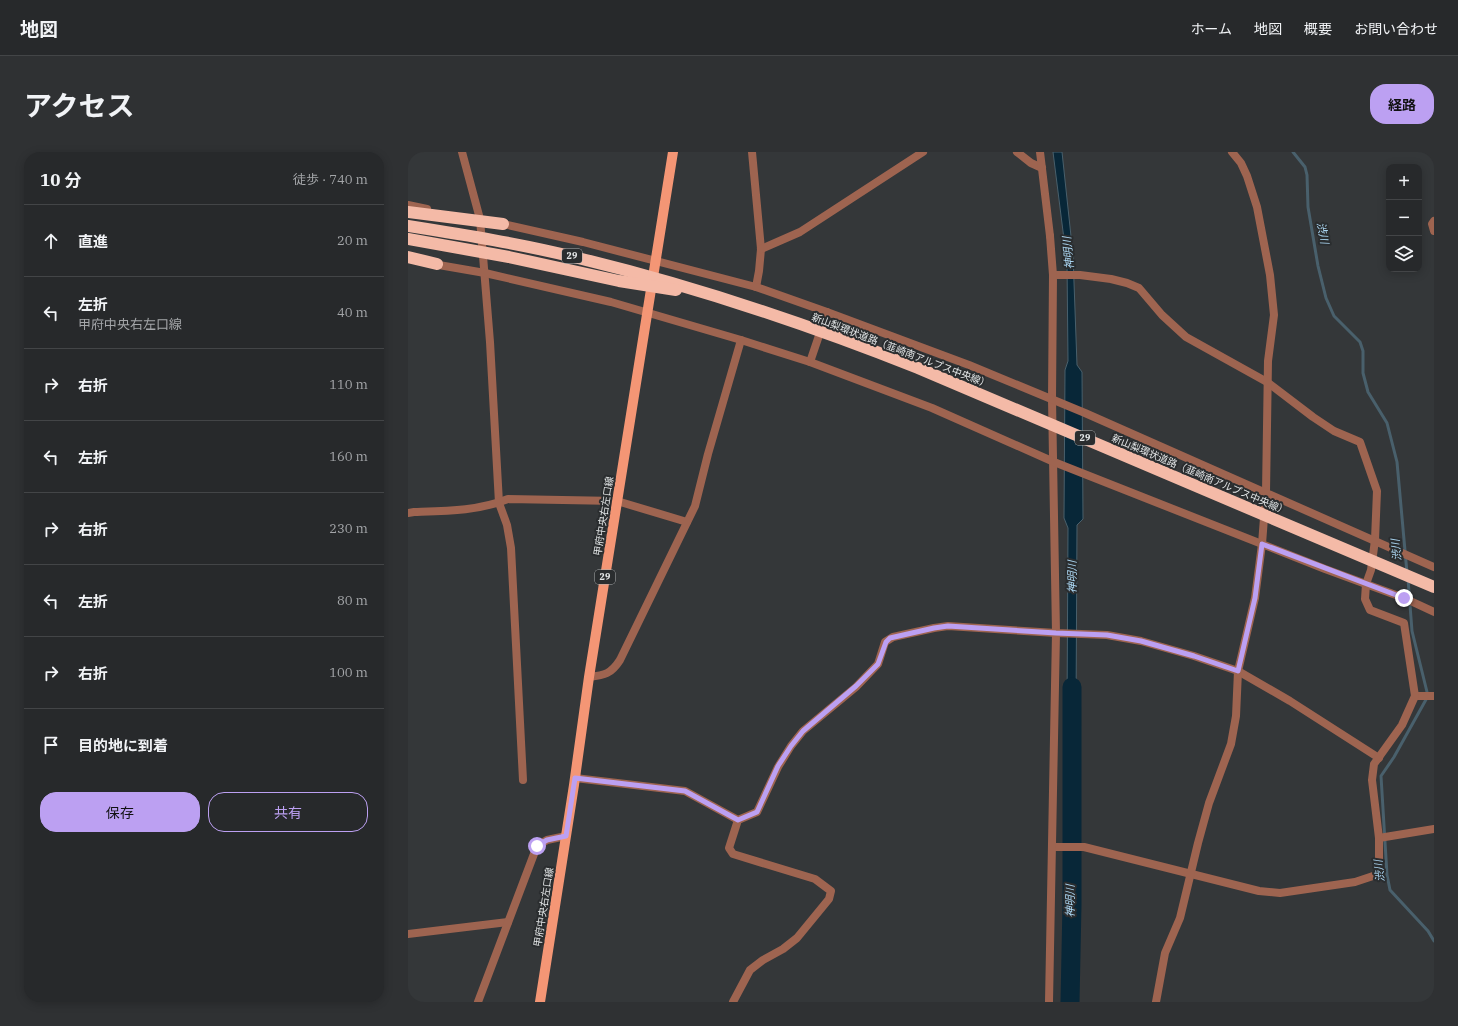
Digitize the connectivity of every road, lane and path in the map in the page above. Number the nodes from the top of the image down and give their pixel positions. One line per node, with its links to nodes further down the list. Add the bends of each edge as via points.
1 (462, 152): 11 (street)
2 (673, 152): 19 (main road, 甲府中央右左口線 / 29)
3 (752, 152): 17 (street)
4 (924, 152): 17 (street, via 800,232)
5 (1017, 152): 8 (street)
6 (1040, 152): 8 (street)
7 (1232, 152): 30 (street, via 1248,176 1257,207 1270,275 1274,315)
8 (1042, 168): 23 (street)
9 (408, 206): 11 (street)
10 (408, 212): 11 (highway)
11 (480, 220): 13 (highway); 22 (street)
12 (1434, 221): 15 (street)
13 (503, 224): 19 (street)
14 (408, 226): 25 (highway, 新山梨環状道路（韮崎南アルプス中央線） / 29, via 510,243 577,258 662,279)
15 (1434, 231)
16 (408, 239): 25 (highway, 新山梨環状道路（韮崎南アルプス中央線） / 29)
17 (761, 249): 24 (street)
18 (408, 257): 21 (highway)
19 (655, 261): 24 (street); 27 (main road, 甲府中央右左口線 / 29)
20 (408, 262): 21 (street)
21 (437, 264): 22 (street)
22 (485, 273): 27 (street, via 612,302); 35 (street)
23 (1056, 275): 30 (street, via 1111,278 1139,288 1162,315 1186,337); 31 (street)
24 (756, 287): 26 (street)
25 (732, 301): 42 (highway, 新山梨環状道路（韮崎南アルプス中央線） / 29, via 858,344 918,368)
26 (827, 312): 29 (street); 31 (street, via 969,365)
27 (648, 314): 28 (street); 34 (main road, 甲府中央右左口線 / 29)
28 (741, 340): 29 (street); 37 (street, via 695,506)
29 (810, 362): 32 (street, via 932,408)
30 (1267, 382): 33 (street); 38 (street, via 1334,431 1360,442 1377,491)
31 (1052, 400): 32 (street); 33 (street)
32 (1054, 462): 39 (street); 44 (street)
33 (1266, 492): 38 (street); 39 (street)
34 (617, 501): 35 (street, via 508,499); 37 (street); 46 (main road, 甲府中央右左口線 / 29)
35 (499, 503): 36 (street, via 468,510); 51 (street, via 507,525 511,548)
36 (408, 513)
37 (687, 522): 46 (street, via 620,660 614,669 604,675)
38 (1375, 540): 40 (street); 41 (street, via 1371,570)
39 (1262, 544): 41 (street); 45 (street, via 1255,598)
40 (1434, 567)
41 (1366, 584): 43 (street); 47 (street, via 1365,599 1370,610 1404,623)
42 (1434, 587)
43 (1434, 612)
44 (1058, 633): 45 (street, via 1107,635 1141,641); 52 (street, via 948,626 890,638 878,664 803,731 791,746 778,766 757,812); 56 (street)
45 (1238, 671): 49 (street); 57 (street, via 1236,716 1231,744 1209,803)
46 (589, 677): 50 (main road, 甲府中央右左口線 / 29)
47 (1415, 696): 48 (street); 49 (street, via 1402,724)
48 (1434, 696)
49 (1379, 758): 55 (street, via 1374,764 1372,780)
50 (575, 778): 52 (street, via 685,791); 54 (main road, 甲府中央右左口線 / 29)
51 (523, 780)
52 (738, 820): 62 (street, via 729,848 733,854 815,879 831,891 829,899 797,938 750,970)
53 (1434, 829): 55 (street)
54 (566, 836): 58 (street, via 547,840 537,846); 61 (main road, 甲府中央右左口線 / 29)
55 (1379, 838): 57 (street, via 1379,874 1355,882 1280,893 1259,891)
56 (1056, 847): 57 (street, via 1082,847); 63 (street)
57 (1191, 873): 64 (street, via 1180,918 1165,953)
58 (508, 922): 59 (street); 60 (street)
59 (408, 934)
60 (478, 1002)
61 (540, 1002)
62 (733, 1002)
63 (1049, 1002)
64 (1156, 1002)

